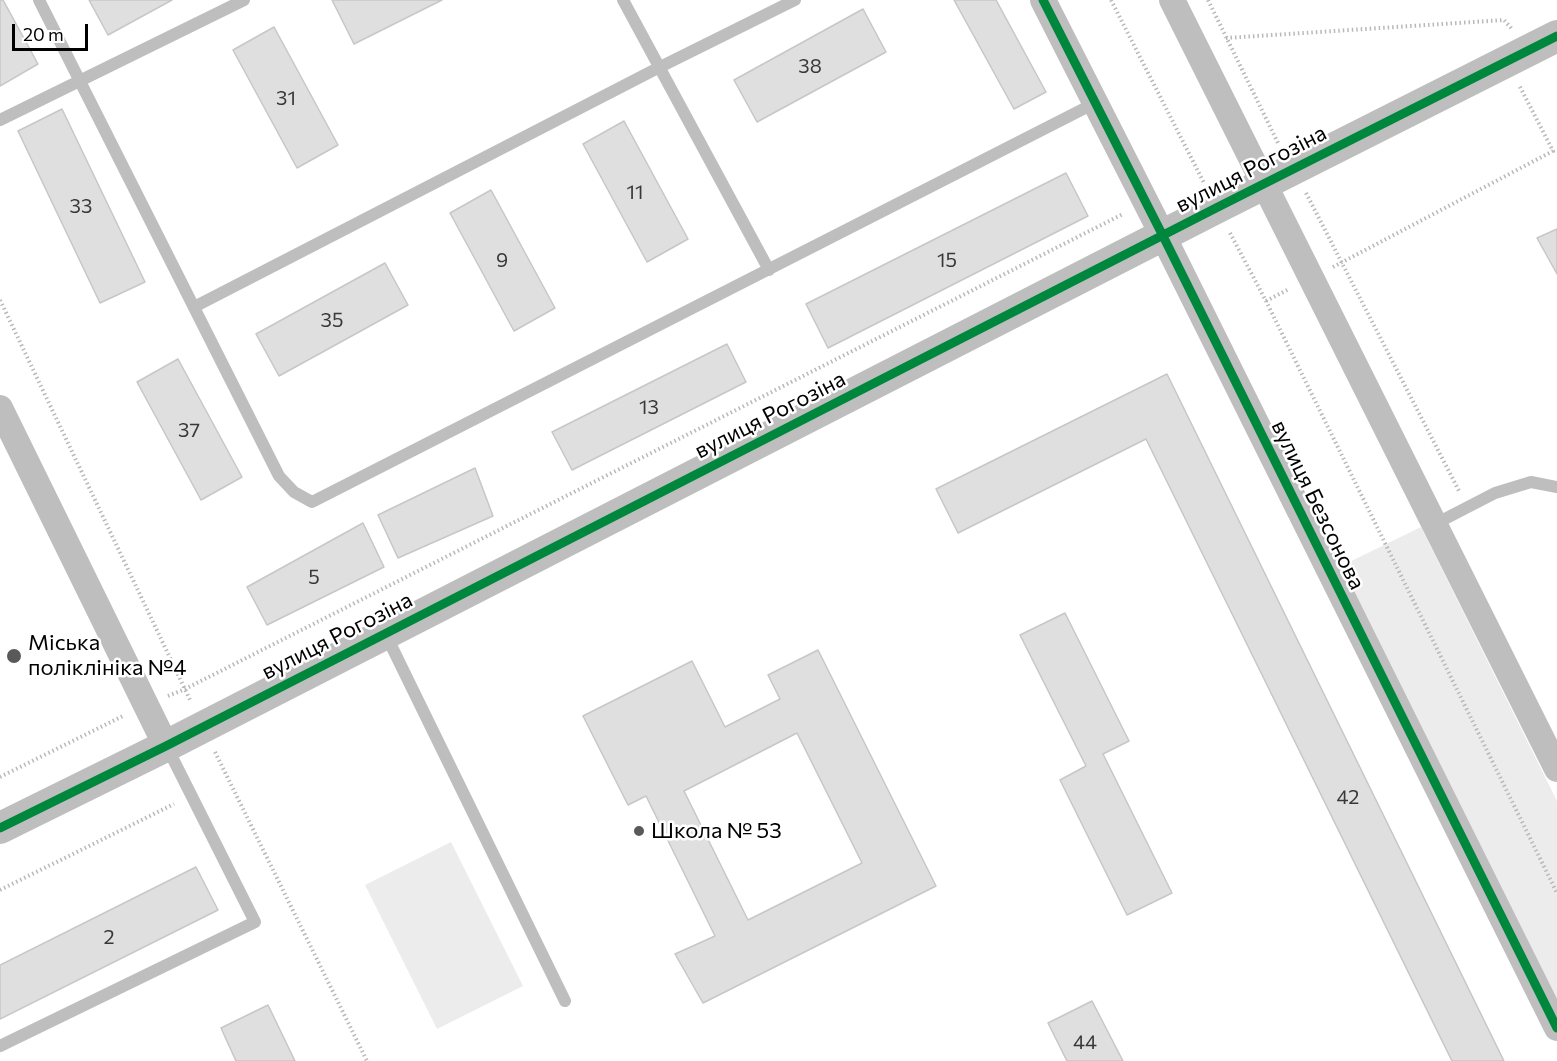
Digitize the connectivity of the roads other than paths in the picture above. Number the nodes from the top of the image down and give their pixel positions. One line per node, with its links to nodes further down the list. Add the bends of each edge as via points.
1 (39, 0): 9 (lane)
2 (244, 0): 9 (lane)
3 (623, 0): 8 (lane)
4 (795, 0): 8 (lane)
5 (1043, 0): 10 (street, вулиця Безсонова)
6 (1172, 0): 12 (street)
7 (1557, 36): 12 (street, вулиця Рогозіна, via 1511,47)
8 (658, 68): 14 (lane); 15 (lane)
9 (81, 81): 11 (lane); 15 (lane)
10 (1095, 103): 13 (street, вулиця Безсонова); 14 (lane)
11 (0, 120)
12 (1265, 183): 13 (street, вулиця Рогозіна); 18 (street)
13 (1163, 236): 19 (street, вулиця Рогозіна); 24 (street, вулиця Безсонова)
14 (769, 270): 15 (lane, via 312,502 294,492 279,476)
15 (194, 307)
16 (0, 408): 20 (street)
17 (1557, 487): 18 (lane, via 1531,482 1496,493)
18 (1435, 524): 21 (street)
19 (385, 634): 20 (street, вулиця Рогозіна); 23 (lane)
20 (166, 746): 22 (street, вулиця Рогозіна); 25 (lane, via 255,922)
21 (1557, 769)
22 (0, 828)
23 (565, 1001)
24 (1557, 1028)
25 (0, 1046)

